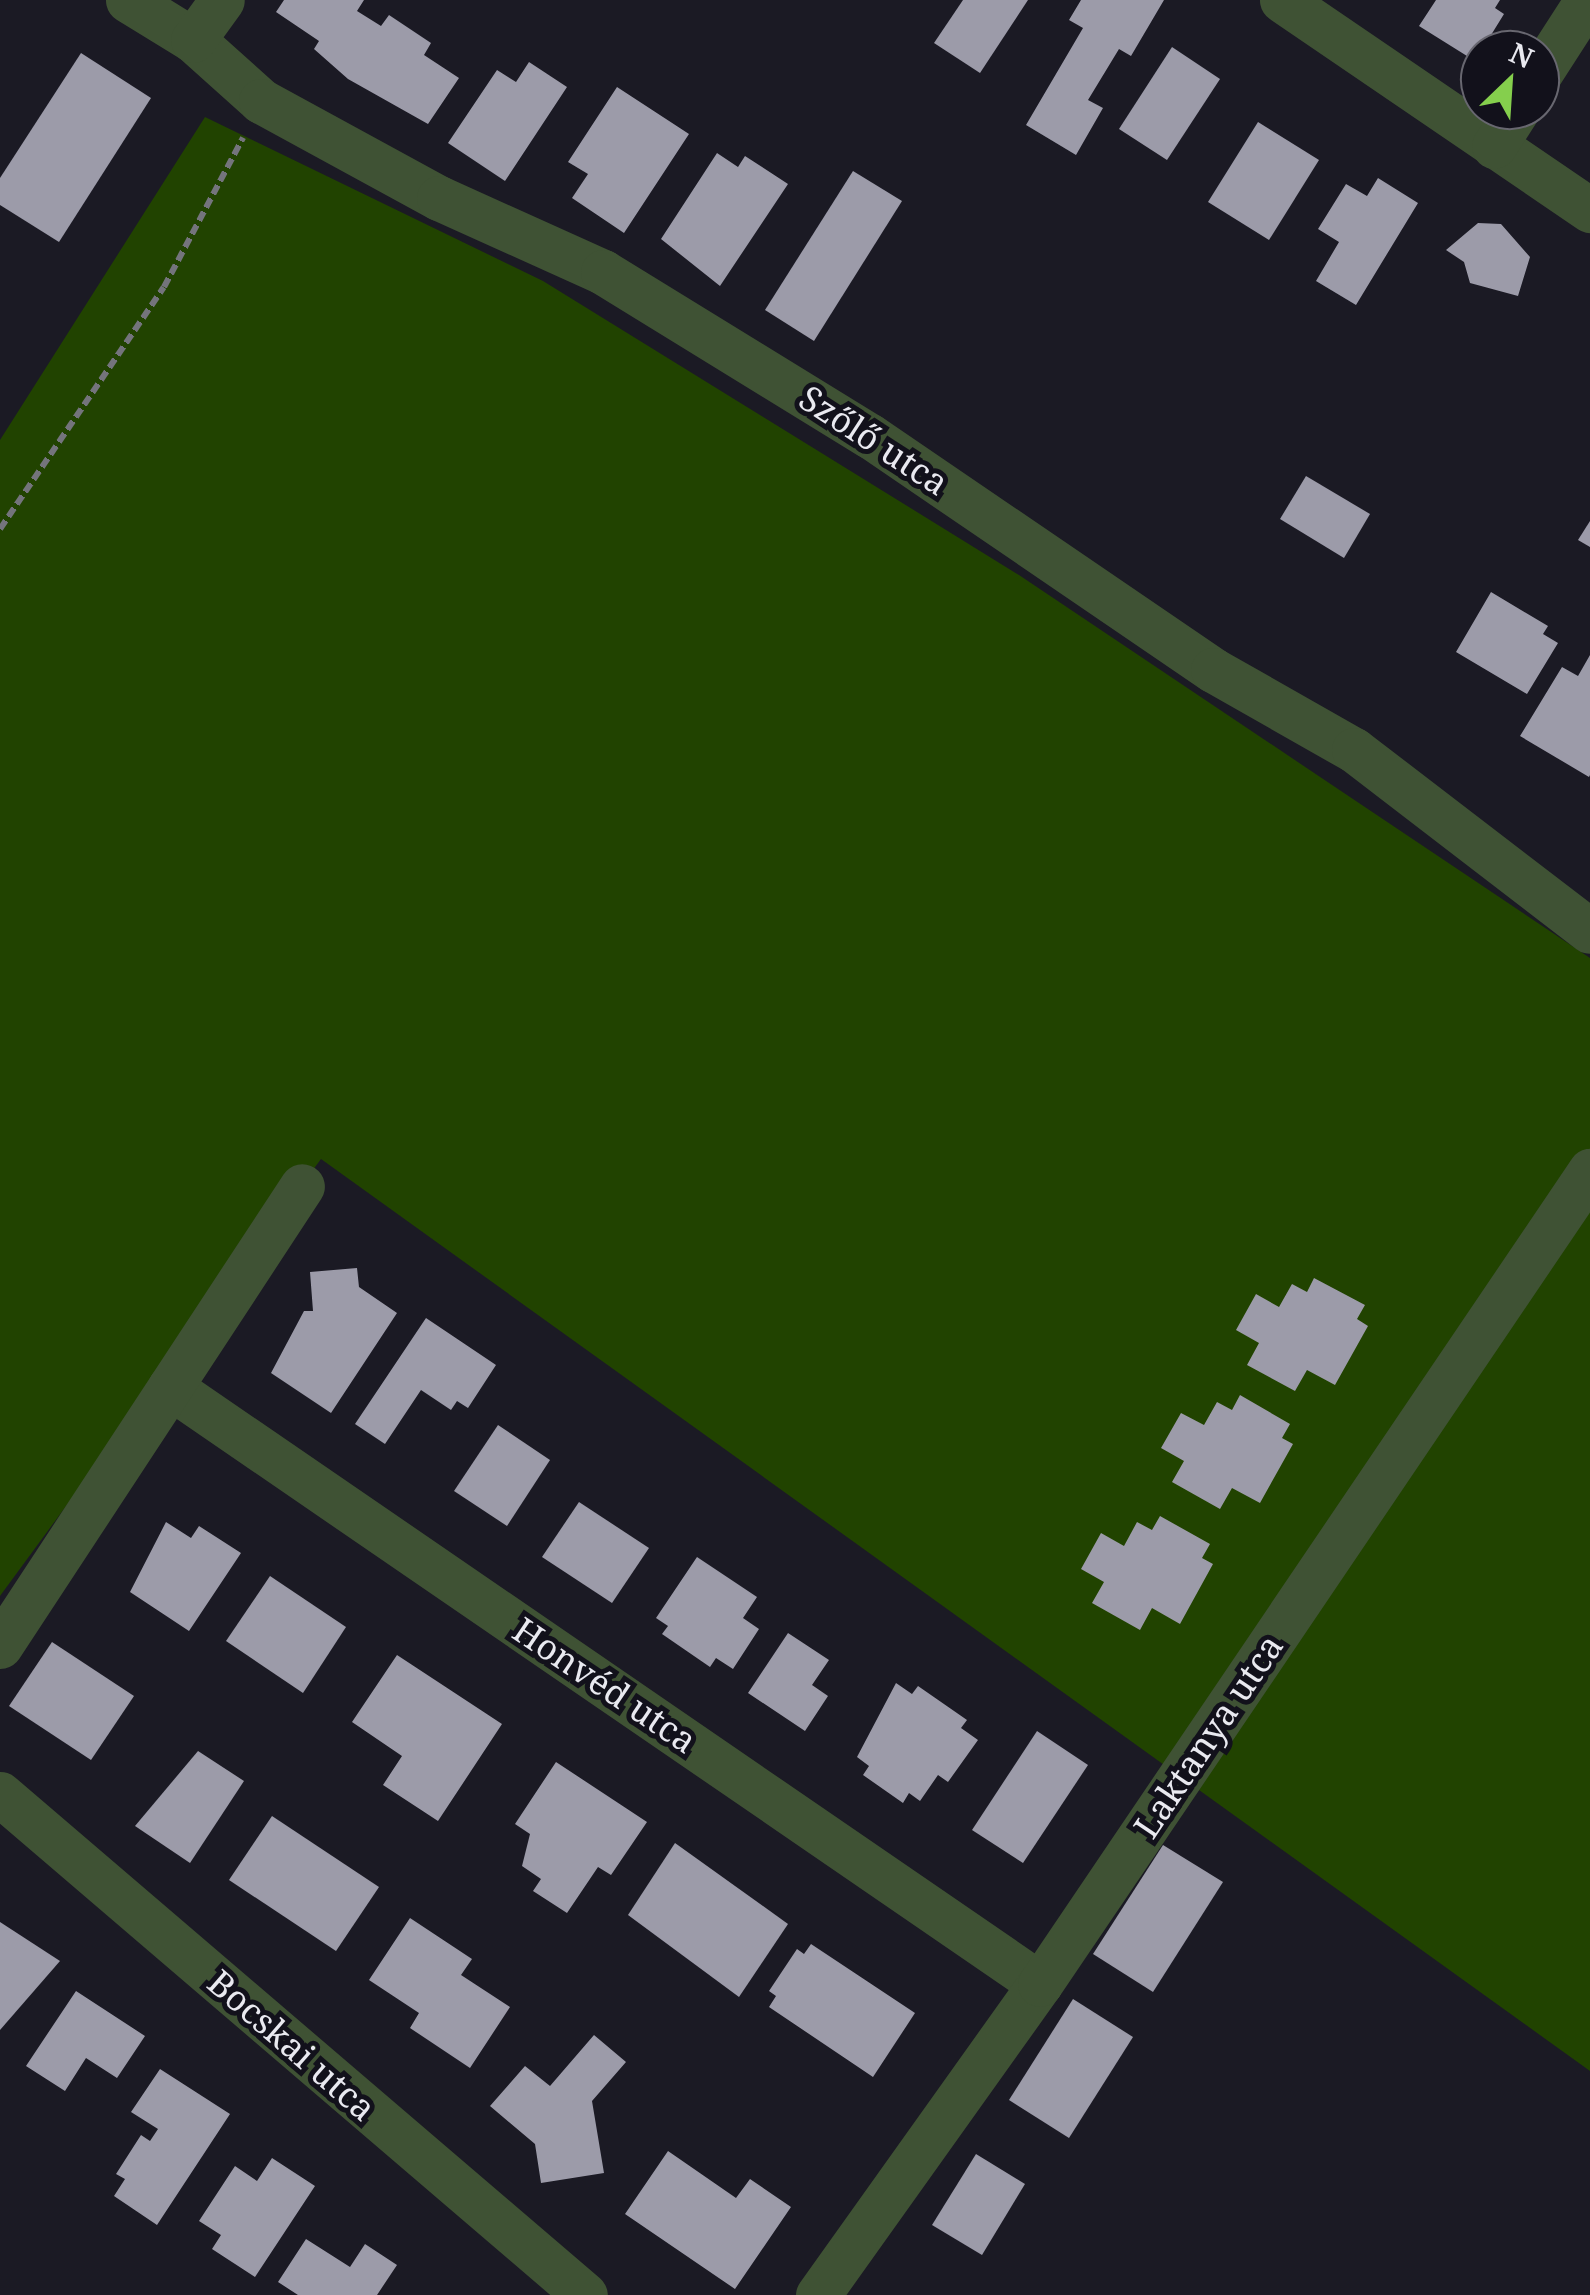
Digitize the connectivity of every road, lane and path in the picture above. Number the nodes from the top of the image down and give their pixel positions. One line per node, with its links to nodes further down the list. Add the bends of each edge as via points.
1 (128, 0): 5 (street, Szőlő utca)
2 (222, 0): 5 (street)
3 (1282, 0): 8 (street)
4 (1586, 0): 6 (street)
5 (193, 40): 7 (street, Szőlő utca)
6 (1560, 42)
7 (261, 101): 11 (path, via 164,287); 12 (street, Szőlő utca, via 439,198 603,272 760,367 1213,670 1354,750)
8 (1460, 102)
9 (1508, 130): 10 (street)
10 (1590, 210)
11 (0, 529)
12 (1588, 926)
13 (1590, 1171): 18 (street, Laktanya utca)
14 (302, 1186): 15 (street)
15 (170, 1387): 16 (street); 18 (street, Honvéd utca)
16 (0, 1646)
17 (0, 1794): 19 (street, Bocskai utca)
18 (1040, 1984): 20 (street, Laktanya utca)
19 (585, 2295)
20 (818, 2295)

